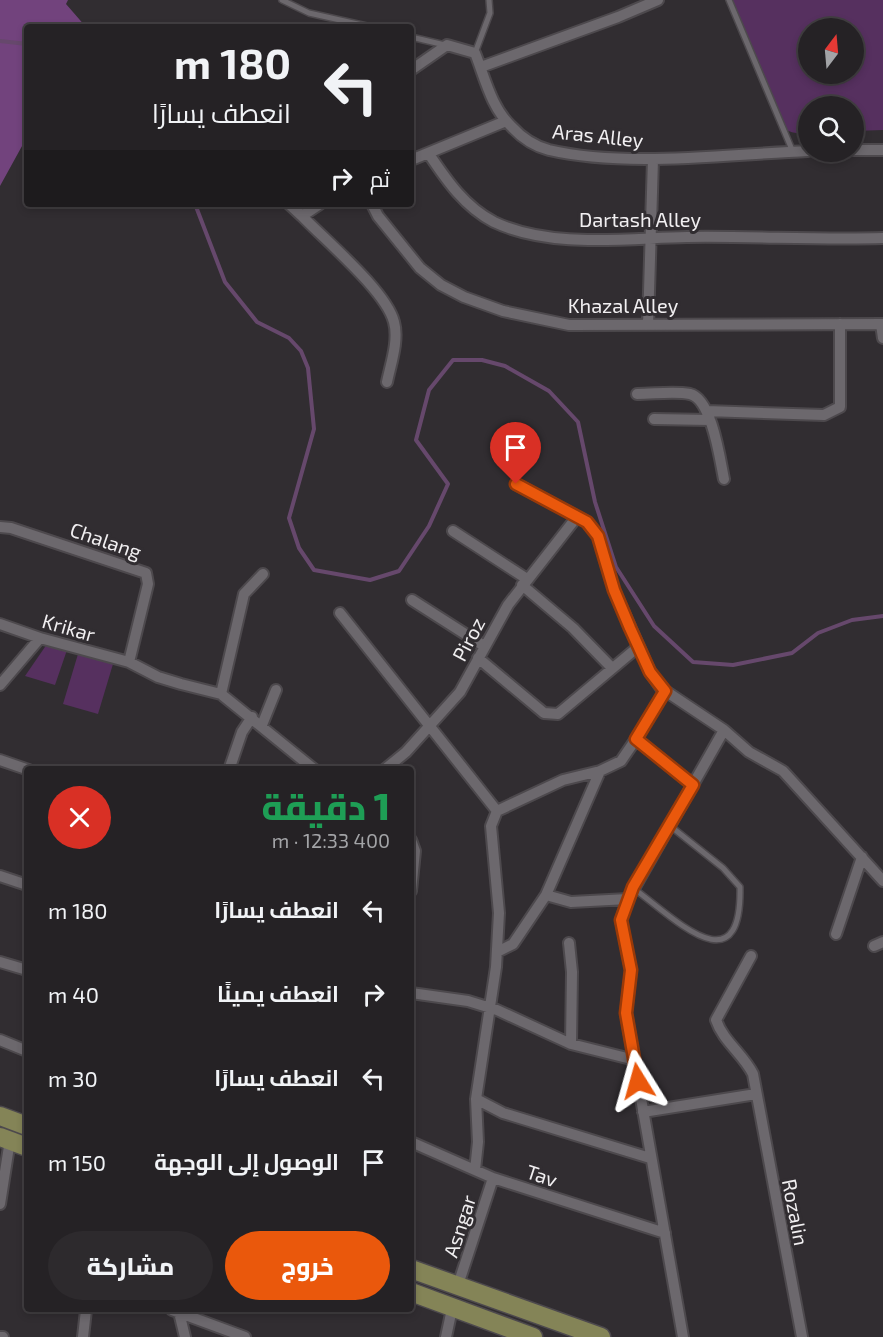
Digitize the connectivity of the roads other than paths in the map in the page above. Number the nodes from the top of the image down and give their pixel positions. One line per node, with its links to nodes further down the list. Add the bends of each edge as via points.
1 (282, 0): 5 (lane, via 309,13)
2 (489, 0): 8 (lane, via 490,12)
3 (658, 0): 9 (street)
4 (729, 0): 14 (lane)
5 (358, 24)
6 (414, 37): 7 (lane)
7 (447, 45): 8 (street); 10 (street)
8 (475, 53): 9 (street, Aras Alley)
9 (481, 67): 11 (street, Aras Alley, via 495,106)
10 (414, 68)
11 (506, 121): 16 (street); 18 (street, Aras Alley, via 528,141 548,150)
12 (864, 150): 13 (street)
13 (883, 150)
14 (793, 152): 15 (street, Aras Alley); 18 (street, Aras Alley)
15 (798, 152)
16 (429, 154): 17 (street); 23 (street, Dartash Alley, via 449,185 495,222 535,234 594,241)
17 (414, 159)
18 (653, 159): 23 (street)
19 (292, 207): 22 (street)
20 (316, 207): 22 (street)
21 (374, 207): 27 (street, Khazal Alley, via 420,268 464,297 503,311 569,325)
22 (302, 216): 29 (street, via 387,303 395,339)
23 (651, 238): 24 (street, Dartash Alley); 27 (street)
24 (883, 238)
25 (840, 324): 26 (street, Khazal Alley); 27 (street, Khazal Alley); 31 (street, via 840,407 824,415)
26 (882, 324): 28 (street)
27 (648, 325)
28 (883, 338)
29 (387, 382)
30 (637, 394): 31 (street, via 689,394 701,401)
31 (709, 416): 32 (street); 33 (street)
32 (654, 419)
33 (724, 479)
34 (516, 484): 35 (street)
35 (576, 518): 39 (street, Piroz); 45 (street, via 587,522 598,536 614,590)
36 (0, 527): 47 (street, Chalang, via 146,573 148,584)
37 (453, 531): 39 (street)
38 (263, 574): 52 (street, via 244,594)
39 (525, 582): 44 (street, Piroz); 48 (street)
40 (412, 600): 44 (street)
41 (340, 613): 55 (street)
42 (0, 624): 43 (street, Krikar)
43 (40, 638): 47 (street, Krikar); 49 (street)
44 (484, 646): 46 (street, Piroz)
45 (638, 646): 48 (street); 51 (street, via 650,672)
46 (478, 658): 48 (street, via 544,713 558,714); 55 (street, Piroz, via 460,692)
47 (129, 662): 52 (street, Krikar, via 158,677)
48 (610, 667)
49 (0, 685)
50 (276, 690): 54 (street)
51 (665, 691): 56 (street); 57 (street)
52 (221, 694): 53 (street)
53 (252, 717): 54 (street); 59 (street, via 242,732)
54 (262, 725): 60 (street)
55 (430, 728): 61 (street, Piroz); 65 (street)
56 (724, 730): 64 (street); 67 (street, via 749,752 783,771)
57 (636, 739): 63 (street, via 621,761); 64 (street)
58 (0, 760): 62 (street)
59 (230, 766)
60 (310, 766)
61 (388, 766)
62 (24, 768)
63 (600, 771): 65 (street, via 563,780); 72 (street)
64 (693, 785): 66 (street)
65 (498, 811): 76 (street, via 491,826 499,913)
66 (669, 825): 71 (street); 71 (lane, via 740,886 741,911 736,924 724,939 716,942 702,938)
67 (862, 857): 69 (street); 74 (street)
68 (0, 876): 70 (street)
69 (883, 881)
70 (24, 884)
71 (633, 887): 73 (street)
72 (546, 895): 73 (street, via 570,902); 76 (street, via 513,944)
73 (628, 899): 85 (street, via 621,920 631,970 626,1013)
74 (836, 934)
75 (569, 943): 83 (street)
76 (497, 952): 81 (street)
77 (751, 956): 86 (street, Rozalin, via 716,1020 746,1060)
78 (0, 962): 79 (street)
79 (24, 969)
80 (414, 993): 81 (street)
81 (490, 1008): 83 (street); 87 (street)
82 (0, 1040): 84 (street)
83 (571, 1044): 85 (street)
84 (24, 1050)
85 (635, 1060): 88 (street)
86 (756, 1094): 88 (street); 113 (street, Rozalin)
87 (476, 1100): 94 (street, via 503,1113); 95 (street)
88 (643, 1112): 94 (street)
89 (0, 1116): 90 (main road)
90 (24, 1124)
91 (5, 1139): 93 (main road); 97 (street)
92 (414, 1143): 95 (street, Tav)
93 (24, 1146)
94 (650, 1158): 98 (street)
95 (475, 1170): 96 (street, Tav)
96 (494, 1178): 98 (street, Tav); 100 (street, Asngar)
97 (0, 1204)
98 (664, 1233): 112 (street)
99 (414, 1270): 100 (main road)
100 (458, 1285): 111 (main road)
101 (414, 1293): 102 (main road)
102 (452, 1309): 109 (street); 110 (main road)
103 (86, 1312): 106 (street)
104 (176, 1312): 107 (street)
105 (179, 1312): 108 (street)
106 (83, 1337)
107 (185, 1337)
108 (245, 1337)
109 (446, 1337)
110 (533, 1337)
111 (601, 1337)
112 (683, 1337)
113 (802, 1337)

